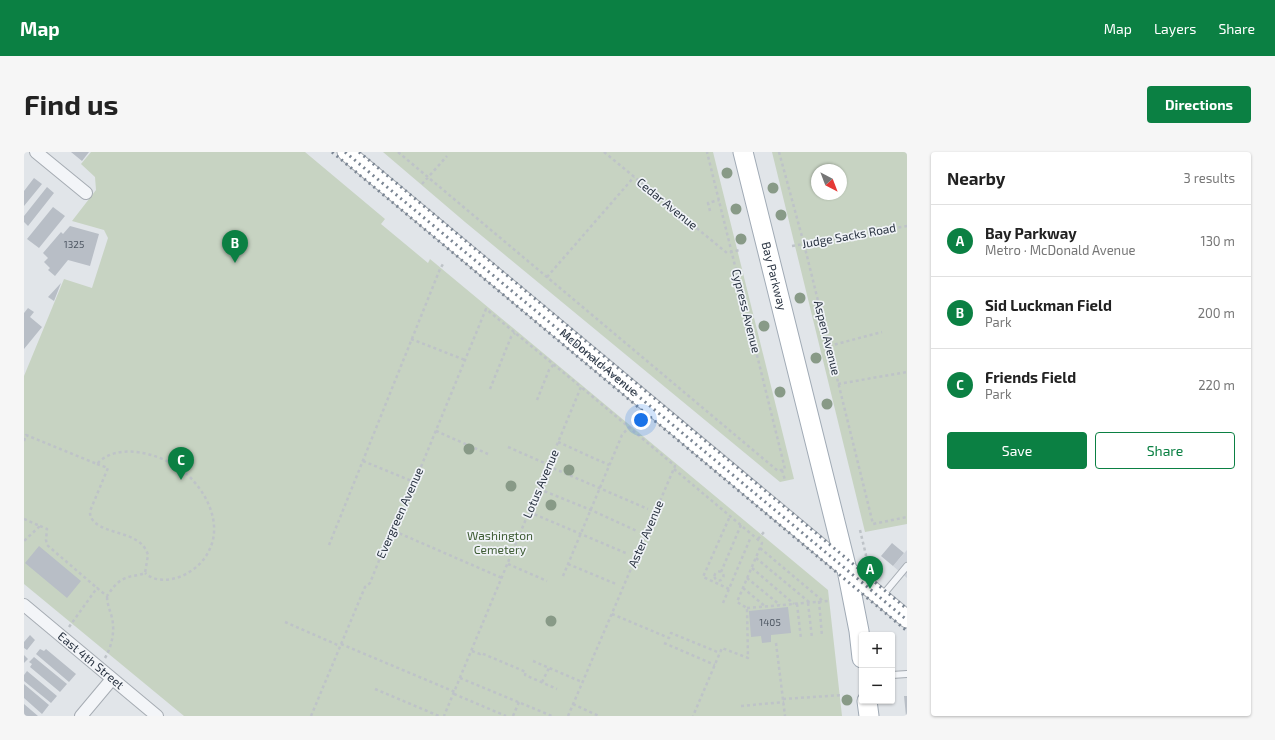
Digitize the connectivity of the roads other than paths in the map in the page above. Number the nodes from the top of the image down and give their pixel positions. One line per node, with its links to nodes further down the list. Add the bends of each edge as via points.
1 (36, 152): 4 (street)
2 (346, 152): 6 (main road, McDonald Avenue)
3 (743, 152): 6 (main road, Bay Parkway)
4 (86, 193)
5 (907, 566): 7 (lane)
6 (847, 570): 7 (main road, McDonald Avenue); 10 (main road, Bay Parkway)
7 (881, 597): 9 (main road, McDonald Avenue)
8 (24, 605): 13 (street, East 4th Street)
9 (907, 619)
10 (859, 632)
11 (907, 674): 12 (lane)
12 (895, 675)
13 (112, 679): 15 (street); 16 (street, East 4th Street)
14 (867, 704): 17 (main road)
15 (81, 716)
16 (157, 716)
17 (869, 716)

